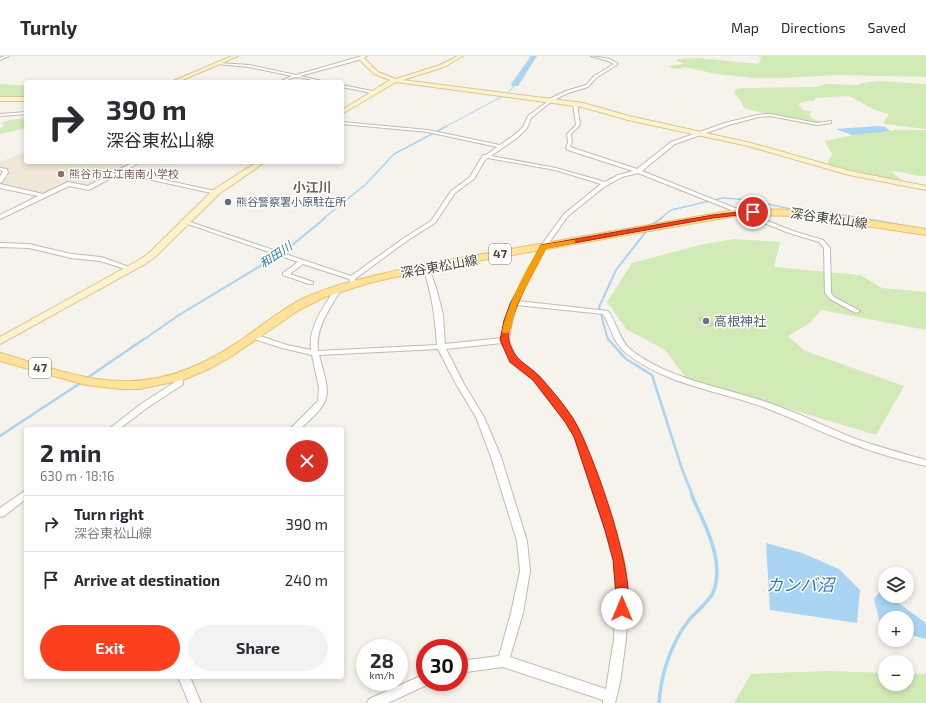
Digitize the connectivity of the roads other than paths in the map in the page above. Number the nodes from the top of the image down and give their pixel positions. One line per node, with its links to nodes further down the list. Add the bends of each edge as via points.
1 (7, 56): 6 (street)
2 (236, 56): 7 (street)
3 (461, 56): 12 (street, via 442,66)
4 (593, 56): 17 (street, via 616,64 587,86)
5 (363, 57): 8 (street); 12 (street, via 376,73)
6 (0, 59)
7 (219, 64): 8 (street, via 249,66); 9 (street)
8 (296, 76): 10 (street); 11 (street)
9 (179, 80)
10 (286, 80)
11 (315, 80)
12 (394, 80): 14 (street); 17 (street)
13 (344, 86): 14 (street)
14 (372, 92): 19 (street)
15 (0, 99): 16 (street)
16 (24, 99)
17 (549, 101): 18 (street); 25 (street, via 530,117 525,127)
18 (575, 104): 24 (street); 30 (street, via 578,125 569,134 568,147)
19 (344, 111)
20 (24, 113): 21 (street)
21 (0, 115)
22 (829, 122): 24 (street, via 817,124 766,115)
23 (344, 123): 25 (street, via 433,132)
24 (700, 133): 30 (street, via 673,143); 35 (street, via 749,144 843,172)
25 (501, 147): 26 (street)
26 (486, 156): 33 (street, via 556,169); 47 (street, via 472,178 453,192 433,222 406,239)
27 (135, 164): 31 (street)
28 (259, 164): 36 (street)
29 (0, 169): 32 (street, via 5,173)
30 (638, 171): 33 (street); 38 (street)
31 (121, 172): 36 (street); 37 (street, via 89,188 68,184)
32 (0, 181)
33 (605, 184): 43 (street, via 566,215)
34 (0, 186): 37 (street)
35 (926, 188)
36 (216, 192): 40 (street)
37 (43, 196): 39 (street)
38 (741, 212): 41 (main road, 深谷東松山線 / 47, via 800,213); 43 (main road, 深谷東松山線 / 47); 51 (street, via 821,241 827,248 828,293 832,298)
39 (0, 217)
40 (185, 222): 44 (street); 46 (street, via 152,255)
41 (926, 232)
42 (0, 245): 46 (street, via 29,246 71,256 101,259)
43 (543, 247): 45 (main road, 深谷東松山線 / 47); 50 (street)
44 (303, 261): 47 (street); 48 (street, via 285,274)
45 (426, 267): 47 (main road, 深谷東松山線 / 47); 55 (street, via 439,315)
46 (132, 268): 54 (street)
47 (353, 280): 49 (main road, 深谷東松山線 / 47)
48 (311, 283)
49 (339, 288): 52 (main road, 深谷東松山線 / 47, via 289,311); 56 (street, via 319,323 314,346)
50 (514, 304): 53 (street); 61 (street, via 606,312 617,340 627,351 650,365 679,378 769,406 867,446)
51 (856, 311)
52 (254, 336): 56 (street, via 280,347); 58 (main road, 深谷東松山線 / 47, via 217,361)
53 (505, 340): 55 (street); 68 (street, via 513,360 536,378 579,437 619,560 622,594 620,639)
54 (0, 341)
55 (441, 347): 56 (street); 64 (street, via 480,417 496,457 522,542 525,572)
56 (316, 353): 60 (street, via 323,388 322,400)
57 (0, 357): 58 (main road, 深谷東松山線 / 47, via 96,383 139,385)
58 (178, 377): 59 (street, via 179,384)
59 (116, 427)
60 (296, 427)
61 (926, 463)
62 (24, 495): 63 (street)
63 (0, 513)
64 (504, 661): 65 (street); 68 (street)
65 (468, 666)
66 (185, 679): 70 (street)
67 (416, 684): 71 (street)
68 (609, 700)
69 (191, 703): 70 (street)
70 (195, 703)
71 (373, 703)

